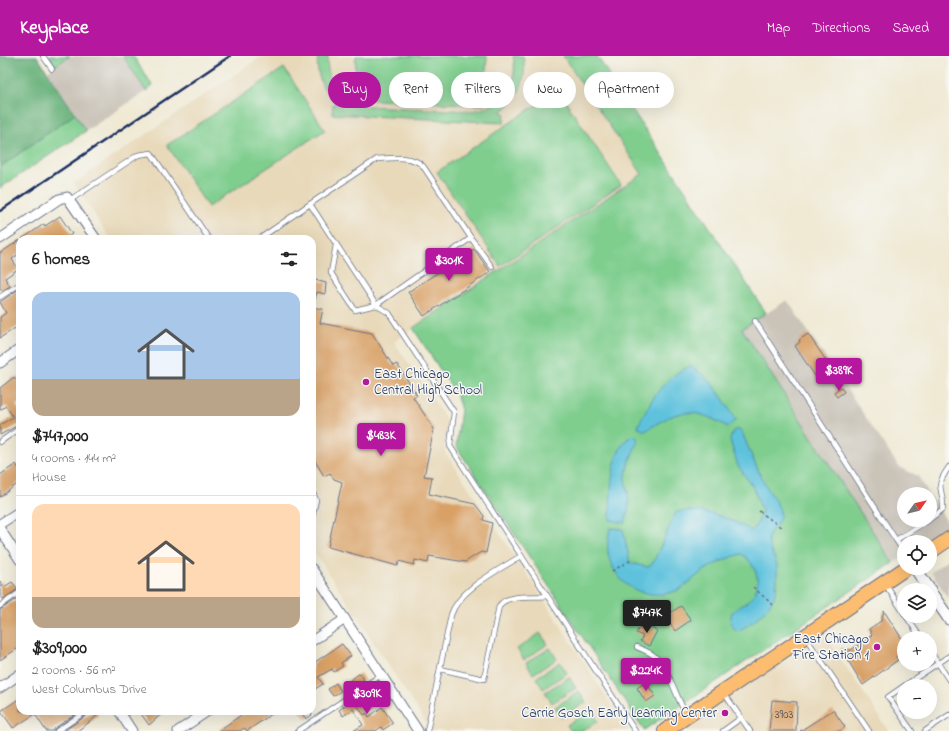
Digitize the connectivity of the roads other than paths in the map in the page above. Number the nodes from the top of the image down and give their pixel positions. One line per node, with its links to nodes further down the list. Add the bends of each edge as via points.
1 (43, 56): 2 (lane)
2 (52, 69)
3 (70, 199): 5 (street); 6 (lane, via 138,155 151,154); 9 (street, via 59,199)
4 (310, 204): 7 (lane); 8 (lane, via 377,159 414,160 423,166); 10 (lane)
5 (90, 235)
6 (206, 235)
7 (265, 235)
8 (471, 238): 11 (lane); 14 (lane)
9 (0, 239)
10 (336, 245): 14 (lane); 14 (lane, via 331,273 355,310)
11 (492, 267)
12 (16, 287): 13 (lane)
13 (0, 297)
14 (376, 305): 30 (lane, via 389,314 454,412 450,446)
15 (755, 321): 27 (lane)
16 (16, 352): 17 (street)
17 (0, 363)
18 (16, 431): 19 (lane)
19 (0, 442)
20 (949, 467): 22 (lane, via 939,486 944,500 943,509)
21 (16, 514): 23 (street)
22 (937, 514)
23 (0, 524)
24 (917, 527): 27 (lane)
25 (0, 529): 29 (street)
26 (949, 539): 28 (main road)
27 (896, 540)
28 (937, 547)
29 (16, 554)
30 (521, 556): 35 (lane); 46 (lane, via 464,594 456,603 451,615)
31 (897, 574): 33 (main road)
32 (316, 575): 39 (street)
33 (884, 583): 37 (lane); 41 (main road)
34 (16, 595): 38 (lane)
35 (547, 596): 46 (lane, via 514,598 502,602 499,606 484,679); 69 (lane)
36 (937, 601): 40 (street)
37 (897, 602)
38 (0, 606)
39 (345, 619): 42 (street); 47 (street)
40 (949, 619)
41 (805, 636): 53 (main road); 62 (lane)
42 (316, 638)
43 (637, 647): 59 (lane, via 654,655 664,668)
44 (949, 656): 45 (lane)
45 (938, 664): 49 (lane); 50 (lane)
46 (440, 669): 68 (lane)
47 (381, 675): 66 (lane); 67 (street)
48 (16, 677): 51 (street)
49 (915, 679)
50 (949, 680)
51 (0, 688)
52 (897, 691): 54 (lane, via 888,697)
53 (723, 692): 59 (main road); 60 (lane)
54 (897, 710)
55 (81, 715): 63 (lane)
56 (122, 715): 64 (street)
57 (202, 715): 65 (street)
58 (949, 715): 74 (lane)
59 (687, 716): 70 (main road)
60 (741, 718): 71 (lane); 72 (lane)
61 (904, 719): 73 (lane)
62 (868, 730)
63 (57, 731)
64 (132, 731)
65 (178, 731)
66 (298, 731)
67 (418, 731)
68 (427, 731)
69 (635, 731)
70 (665, 731)
71 (723, 731)
72 (750, 731)
73 (912, 731)
74 (925, 731)

